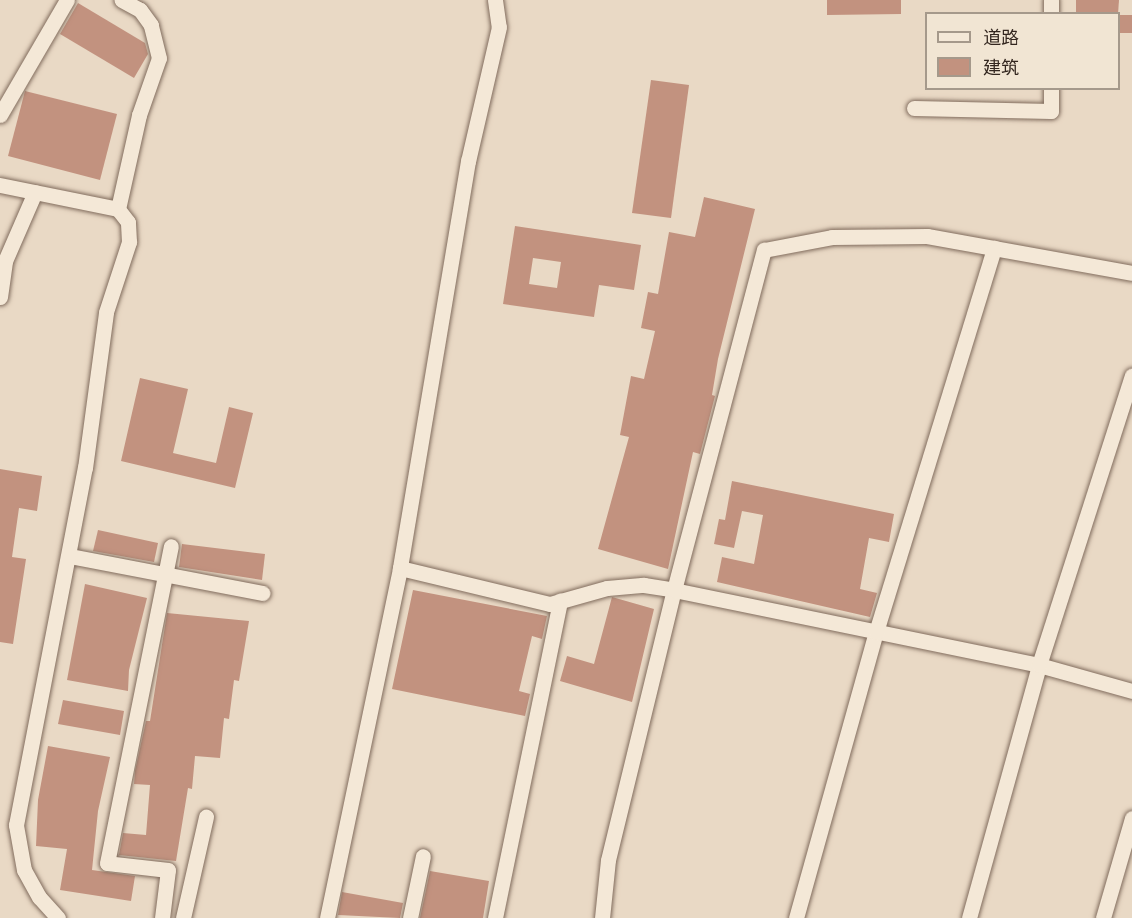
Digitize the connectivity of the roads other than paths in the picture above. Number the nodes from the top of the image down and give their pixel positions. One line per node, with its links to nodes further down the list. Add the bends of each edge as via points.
1 (67, 0): 5 (street)
2 (122, 0): 10 (street, via 140,10 151,25 159,58 139,116)
3 (495, 0): 17 (street, via 499,27 468,161)
4 (1051, 90): 6 (street, via 1051,111)
5 (4, 97): 7 (street)
6 (914, 108)
7 (0, 115)
8 (0, 185): 9 (street)
9 (35, 192): 10 (street); 13 (street, via 5,261)
10 (118, 210): 16 (street, via 128,222 130,235 106,312)
11 (994, 248): 12 (street); 19 (street, via 895,234 832,237 764,250); 22 (street)
12 (1132, 273)
13 (0, 297)
14 (1132, 376): 23 (street)
15 (171, 546): 18 (street)
16 (70, 556): 18 (street); 28 (street, via 16,825 24,870 39,897)
17 (400, 568): 21 (street, via 550,604); 31 (street)
18 (165, 577): 20 (street); 29 (street, via 107,863 168,870)
19 (674, 590): 21 (street, via 644,585 607,588); 22 (street); 34 (street, via 608,860)
20 (262, 593)
21 (560, 602): 33 (street)
22 (876, 632): 23 (street); 35 (street)
23 (1039, 665): 24 (street); 36 (street)
24 (1132, 692)
25 (206, 817): 30 (street)
26 (1132, 818): 37 (street)
27 (423, 856): 32 (street)
28 (58, 918)
29 (162, 918)
30 (183, 918)
31 (327, 918)
32 (410, 918)
33 (495, 918)
34 (602, 918)
35 (796, 918)
36 (969, 918)
37 (1103, 918)

